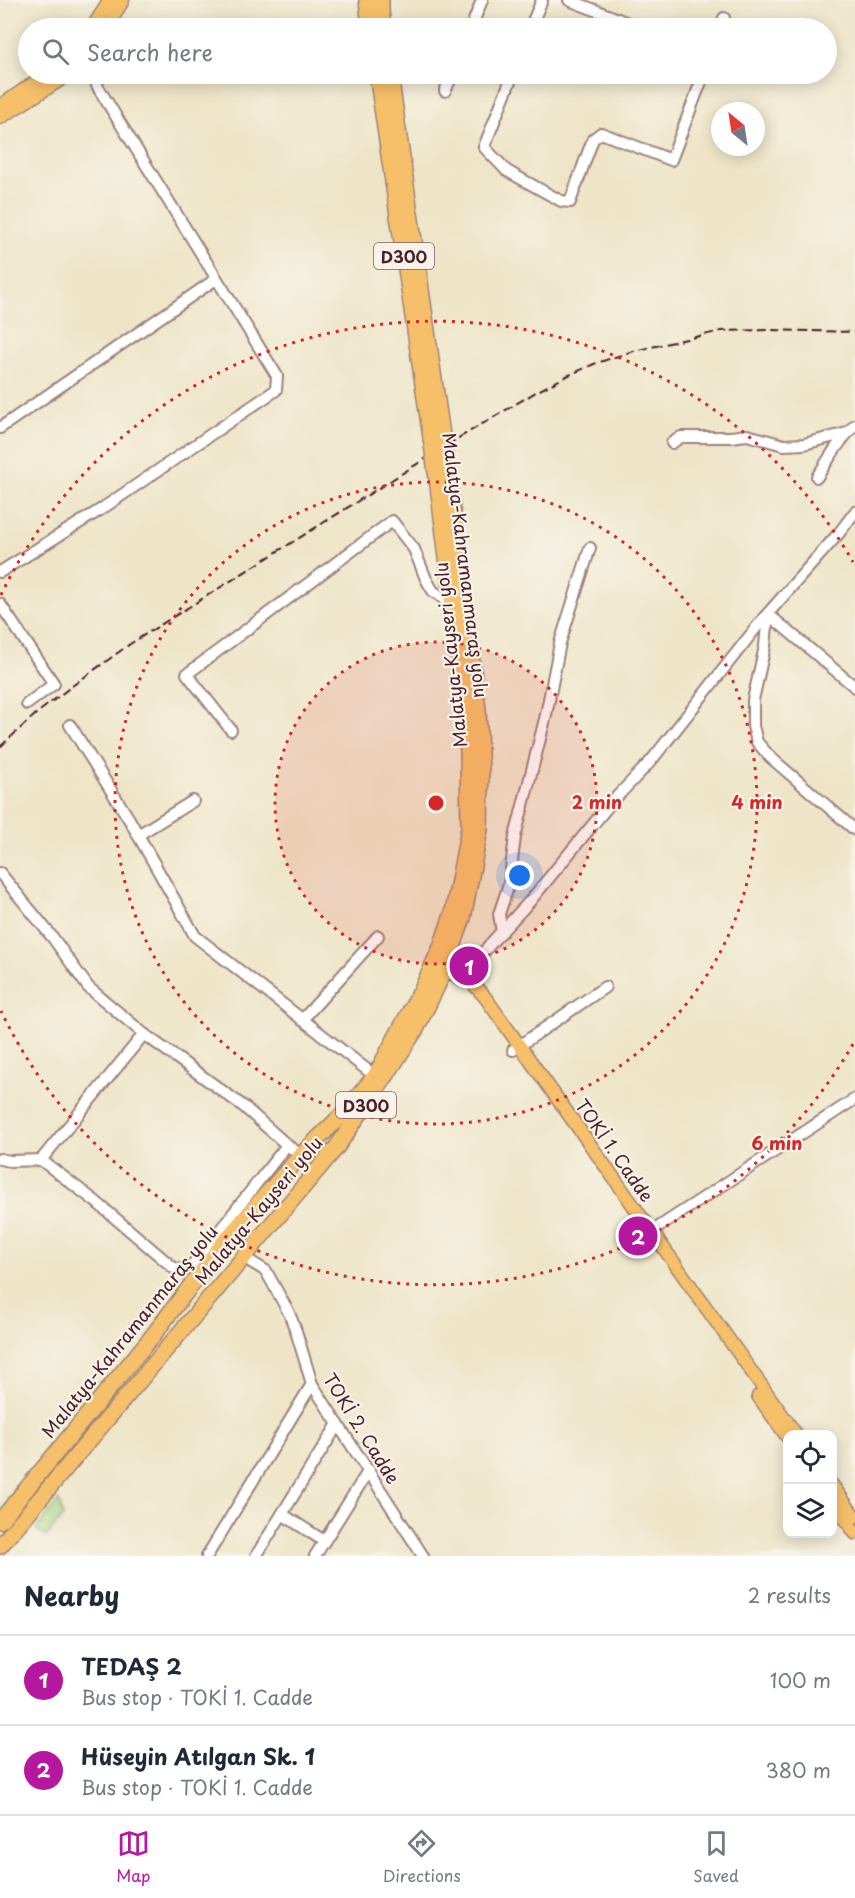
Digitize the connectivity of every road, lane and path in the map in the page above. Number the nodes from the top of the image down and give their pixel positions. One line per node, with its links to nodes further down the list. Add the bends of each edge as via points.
1 (110, 0): 8 (main road)
2 (123, 0): 9 (main road)
3 (367, 0): 10 (highway)
4 (381, 0): 11 (highway)
5 (482, 0): 12 (street)
6 (542, 0): 13 (street)
7 (569, 0): 14 (street)
8 (98, 18)
9 (113, 18)
10 (369, 18)
11 (382, 18)
12 (475, 18)
13 (534, 18)
14 (615, 18)
15 (32, 84): 24 (main road)
16 (54, 84): 25 (main road)
17 (97, 84): 26 (street)
18 (379, 84): 29 (highway, Malatya-Kahramanmaraş yolu / D300)
19 (391, 84): 29 (highway, Malatya-Kayseri yolu / D300)
20 (449, 84): 23 (street)
21 (509, 84): 22 (street, via 484,147 507,171 561,201 570,202 593,139 601,133 671,160)
22 (700, 84)
23 (446, 91)
24 (0, 106)
25 (0, 118)
26 (216, 279): 27 (street); 35 (street, via 277,376 276,390 100,510)
27 (0, 428)
28 (851, 429): 30 (street, via 804,444 784,445 747,435 681,437); 31 (street)
29 (437, 437): 32 (highway, Malatya-Kayseri yolu / D300, bridge)
30 (672, 443)
31 (817, 477)
32 (443, 482): 37 (highway, Malatya-Kahramanmaraş yolu / D300); 49 (highway, Malatya-Kayseri yolu / D300, via 478,708 481,773 480,829 463,918)
33 (855, 512): 38 (street)
34 (590, 548): 47 (street, via 560,643 515,837 509,884 499,914)
35 (0, 572)
36 (0, 604): 40 (street, via 54,684)
37 (453, 613): 42 (street, via 433,591 414,549 392,521 187,674); 55 (highway, Malatya-Kahramanmaraş yolu / D300, via 468,752 469,828 453,912 441,947)
38 (768, 614): 39 (street); 44 (street, via 753,700 757,742); 47 (street, via 651,761)
39 (855, 687)
40 (27, 704)
41 (70, 725): 45 (street)
42 (231, 730)
43 (193, 801): 45 (street)
44 (855, 830)
45 (138, 835): 52 (street, via 195,936)
46 (0, 873): 53 (street, via 88,987)
47 (501, 932): 50 (street)
48 (378, 936): 52 (street)
49 (446, 966): 50 (main road, TOKİ 1. Cadde); 63 (highway, Malatya-Kayseri yolu / D300, via 416,1029 336,1148)
50 (463, 978): 54 (main road, TOKİ 1. Cadde)
51 (605, 987): 54 (street)
52 (302, 1020): 55 (street)
53 (144, 1034): 57 (street, via 243,1106); 60 (street)
54 (516, 1047): 61 (main road, TOKİ 1. Cadde); 67 (main road, TOKİ 1. Cadde)
55 (375, 1076): 58 (highway, Malatya-Kahramanmaraş yolu / D300)
56 (855, 1099): 61 (street)
57 (287, 1145): 58 (street); 60 (street, via 190,1269 175,1269)
58 (301, 1155): 62 (highway, Malatya-Kahramanmaraş yolu / D300)
59 (0, 1159): 60 (street)
60 (41, 1160)
61 (651, 1232): 66 (main road, TOKİ 1. Cadde)
62 (224, 1242): 63 (highway, via 222,1250 228,1260); 73 (highway, Malatya-Kahramanmaraş yolu / D300, via 154,1334)
63 (243, 1257): 64 (street, TOKİ 2. Cadde, via 266,1271 289,1313); 76 (highway, Malatya-Kayseri yolu / D300)
64 (312, 1384): 65 (street, TOKİ 2. Cadde); 77 (street)
65 (338, 1424): 68 (street, TOKİ 2. Cadde); 71 (street)
66 (793, 1430)
67 (783, 1431)
68 (369, 1470): 75 (street); 80 (street, TOKİ 2. Cadde)
69 (837, 1492): 72 (main road)
70 (837, 1508): 74 (main road)
71 (282, 1514): 75 (street); 78 (street)
72 (855, 1517)
73 (0, 1521)
74 (855, 1533)
75 (324, 1541): 79 (street)
76 (0, 1546)
77 (207, 1556)
78 (256, 1556)
79 (315, 1556)
80 (423, 1556)

